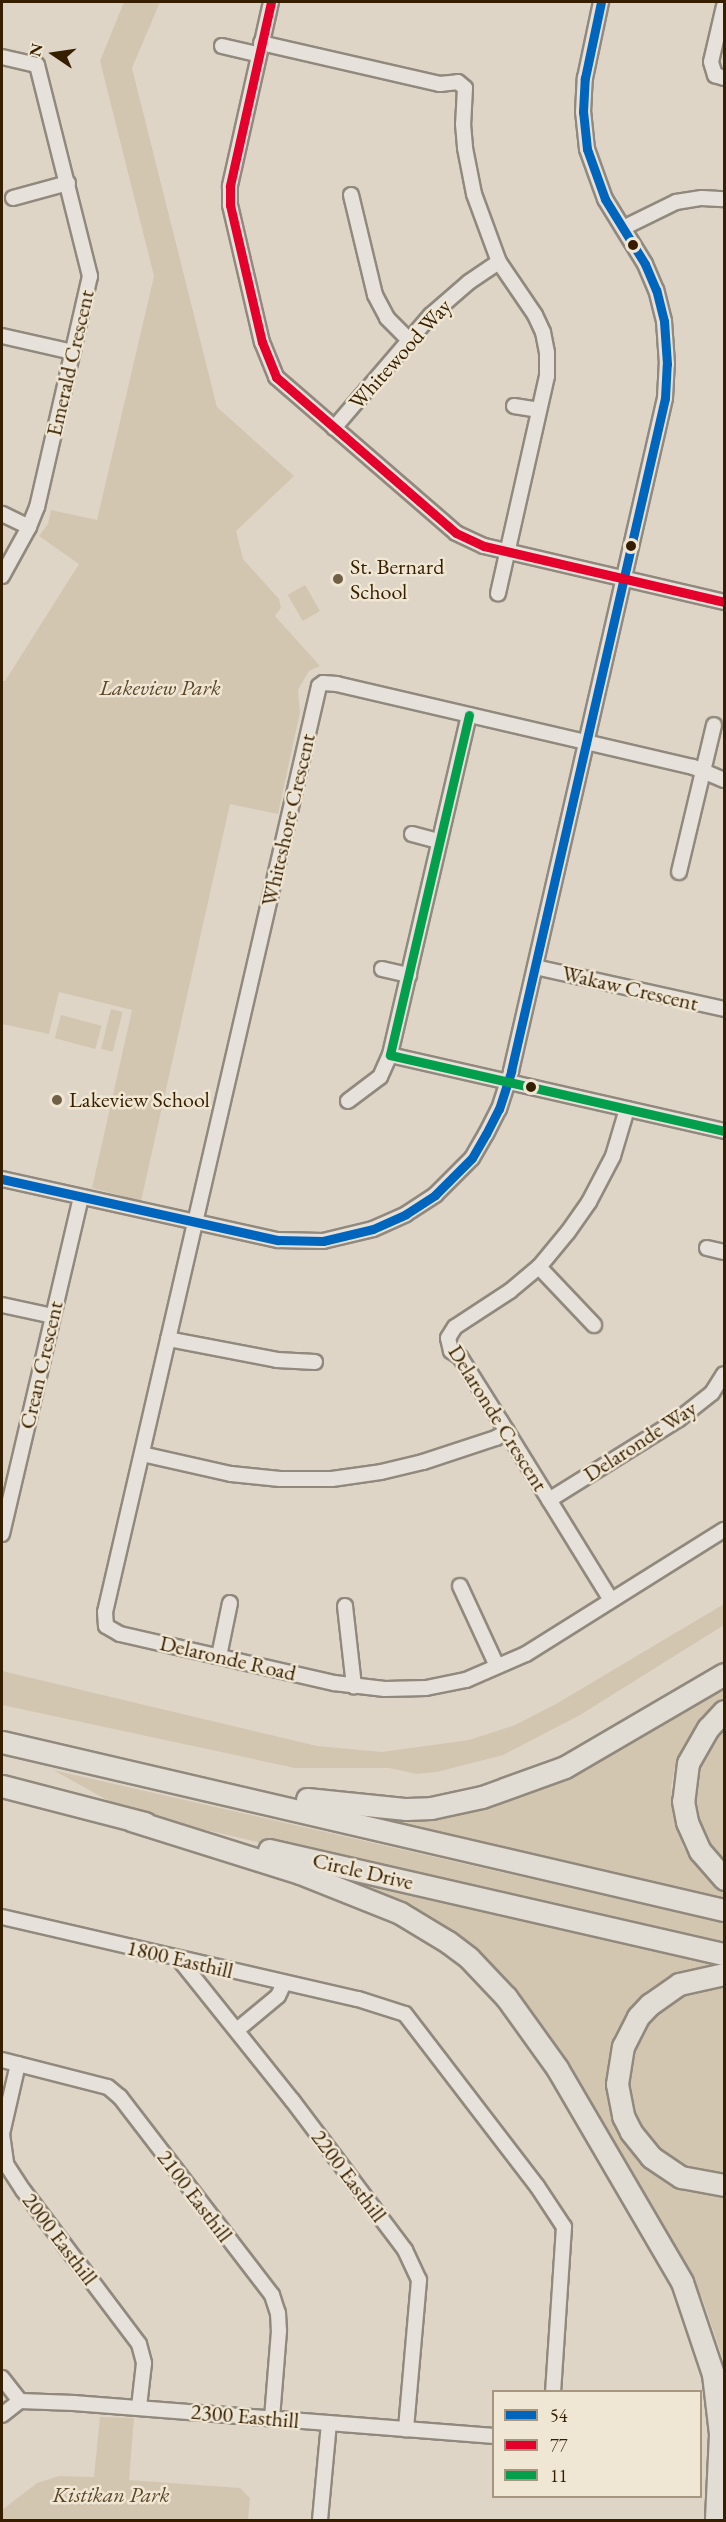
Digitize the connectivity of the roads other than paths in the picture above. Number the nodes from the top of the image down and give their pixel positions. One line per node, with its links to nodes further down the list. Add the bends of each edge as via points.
1 (271, 2): 5 (street)
2 (601, 2): 12 (street, via 585,78 587,149 596,180)
3 (724, 6): 7 (street, via 711,62 715,75)
4 (222, 46): 5 (street)
5 (260, 49): 13 (street, via 440,84 463,85 469,173 481,218); 19 (street, via 230,186 230,206 262,342 276,377)
6 (2, 57): 8 (street, Emerald Crescent, via 37,65)
7 (724, 78)
8 (68, 183): 10 (street); 16 (street, Emerald Crescent, via 90,276)
9 (351, 195): 15 (street, via 375,295 387,318)
10 (13, 198)
11 (724, 199): 12 (street, via 676,202)
12 (623, 228): 24 (street, via 656,290 668,364 665,398)
13 (499, 262): 15 (street, Whitewood Way, via 469,282); 18 (street, via 543,332 547,376)
14 (2, 336): 16 (street)
15 (408, 339): 19 (street, Whitewood Way)
16 (73, 352): 21 (street, Emerald Crescent, via 38,505)
17 (514, 406): 18 (street)
18 (538, 410): 22 (street)
19 (334, 428): 22 (street, via 456,533)
20 (2, 514): 21 (street)
21 (29, 527): 23 (street, Emerald Crescent)
22 (507, 551): 24 (street); 25 (street)
23 (2, 576)
24 (623, 579): 26 (street); 29 (street)
25 (498, 594)
26 (724, 602)
27 (469, 715): 29 (street, Whiteshore Crescent); 33 (street); 46 (street, Whiteshore Crescent, via 329,682 319,686)
28 (714, 725): 30 (street)
29 (586, 743): 30 (street); 35 (street)
30 (703, 770): 31 (street); 34 (street)
31 (724, 780)
32 (412, 834): 33 (street)
33 (439, 841): 37 (street)
34 (679, 872)
35 (535, 967): 38 (street, Wakaw Crescent); 40 (street)
36 (382, 969): 37 (street)
37 (409, 975): 39 (street)
38 (724, 1009)
39 (390, 1055): 40 (street); 41 (street, via 380,1077)
40 (508, 1082): 42 (street); 46 (street, via 499,1109 472,1158 435,1195 379,1227 323,1241 278,1240)
41 (348, 1101)
42 (627, 1109): 43 (street); 49 (street, Delaronde Crescent, via 619,1140 597,1189)
43 (724, 1131)
44 (2, 1179): 45 (street)
45 (81, 1197): 46 (street); 51 (street, Crean Crescent)
46 (195, 1222): 53 (street, Delaronde Road)
47 (707, 1248): 48 (street)
48 (724, 1252)
49 (539, 1267): 52 (street); 56 (street, Delaronde Crescent, via 455,1327 448,1338 451,1351 459,1357)
50 (2, 1305): 51 (street)
51 (52, 1316): 60 (street, Crean Crescent)
52 (594, 1325)
53 (168, 1339): 54 (street, via 277,1360); 57 (street, Delaronde Road)
54 (315, 1362)
55 (724, 1374): 58 (street, Delaronde Way, via 712,1393 679,1419)
56 (507, 1431): 57 (street, via 423,1462 332,1479 231,1474); 58 (street, Delaronde Crescent)
57 (142, 1454): 65 (street, Delaronde Road, via 105,1612 106,1626 120,1634)
58 (549, 1500): 62 (street, Delaronde Crescent)
59 (724, 1530): 62 (street, Delaronde Road)
60 (2, 1533)
61 (460, 1586): 66 (street)
62 (611, 1600): 66 (street, Delaronde Road, via 526,1654)
63 (230, 1603): 65 (street)
64 (345, 1606): 68 (street)
65 (219, 1656): 68 (street, Delaronde Road)
66 (497, 1666): 68 (street, Delaronde Road, via 466,1680 426,1688)
67 (724, 1674): 71 (highway, via 566,1767 507,1790 455,1804 406,1809 374,1807)
68 (354, 1686)
69 (724, 1711): 74 (highway, via 708,1728 688,1763 683,1801 700,1851)
70 (2, 1742): 71 (highway, Circle Drive)
71 (147, 1774): 75 (highway, Circle Drive)
72 (2, 1786): 73 (highway, Circle Drive)
73 (130, 1820): 77 (highway, Circle Drive); 95 (highway, via 300,1873 400,1913 448,1942 506,1997 557,2068 682,2282 713,2374 720,2434)
74 (724, 1879)
75 (724, 1910)
76 (2, 1917): 78 (street, 1800 Easthill)
77 (724, 1954)
78 (179, 1959): 80 (street, 1800 Easthill); 81 (street, 2200 Easthill)
79 (724, 1974): 84 (highway, via 679,1984 650,2004 623,2046 617,2084 623,2116 651,2157 681,2177)
80 (284, 1983): 81 (street, via 278,1996); 86 (street, 1800 Easthill, via 405,2014 537,2186 564,2227)
81 (237, 2030): 92 (street, 2200 Easthill, via 405,2250 419,2280)
82 (2, 2060): 83 (street, 2100 Easthill)
83 (18, 2064): 88 (street, 2000 Easthill, via 2,2134 6,2164 139,2344 144,2363); 90 (street, 2100 Easthill, via 108,2087 120,2097 272,2295 279,2331)
84 (724, 2185)
85 (2, 2378): 87 (street)
86 (553, 2390)
87 (20, 2401): 88 (street, 2300 Easthill); 89 (street)
88 (139, 2407): 90 (street, 2300 Easthill)
89 (2, 2415)
90 (272, 2418): 91 (street, 2300 Easthill)
91 (329, 2423): 92 (street, 2300 Easthill); 94 (street)
92 (406, 2429): 93 (street, 2300 Easthill)
93 (492, 2436)
94 (320, 2520)
95 (716, 2520)

